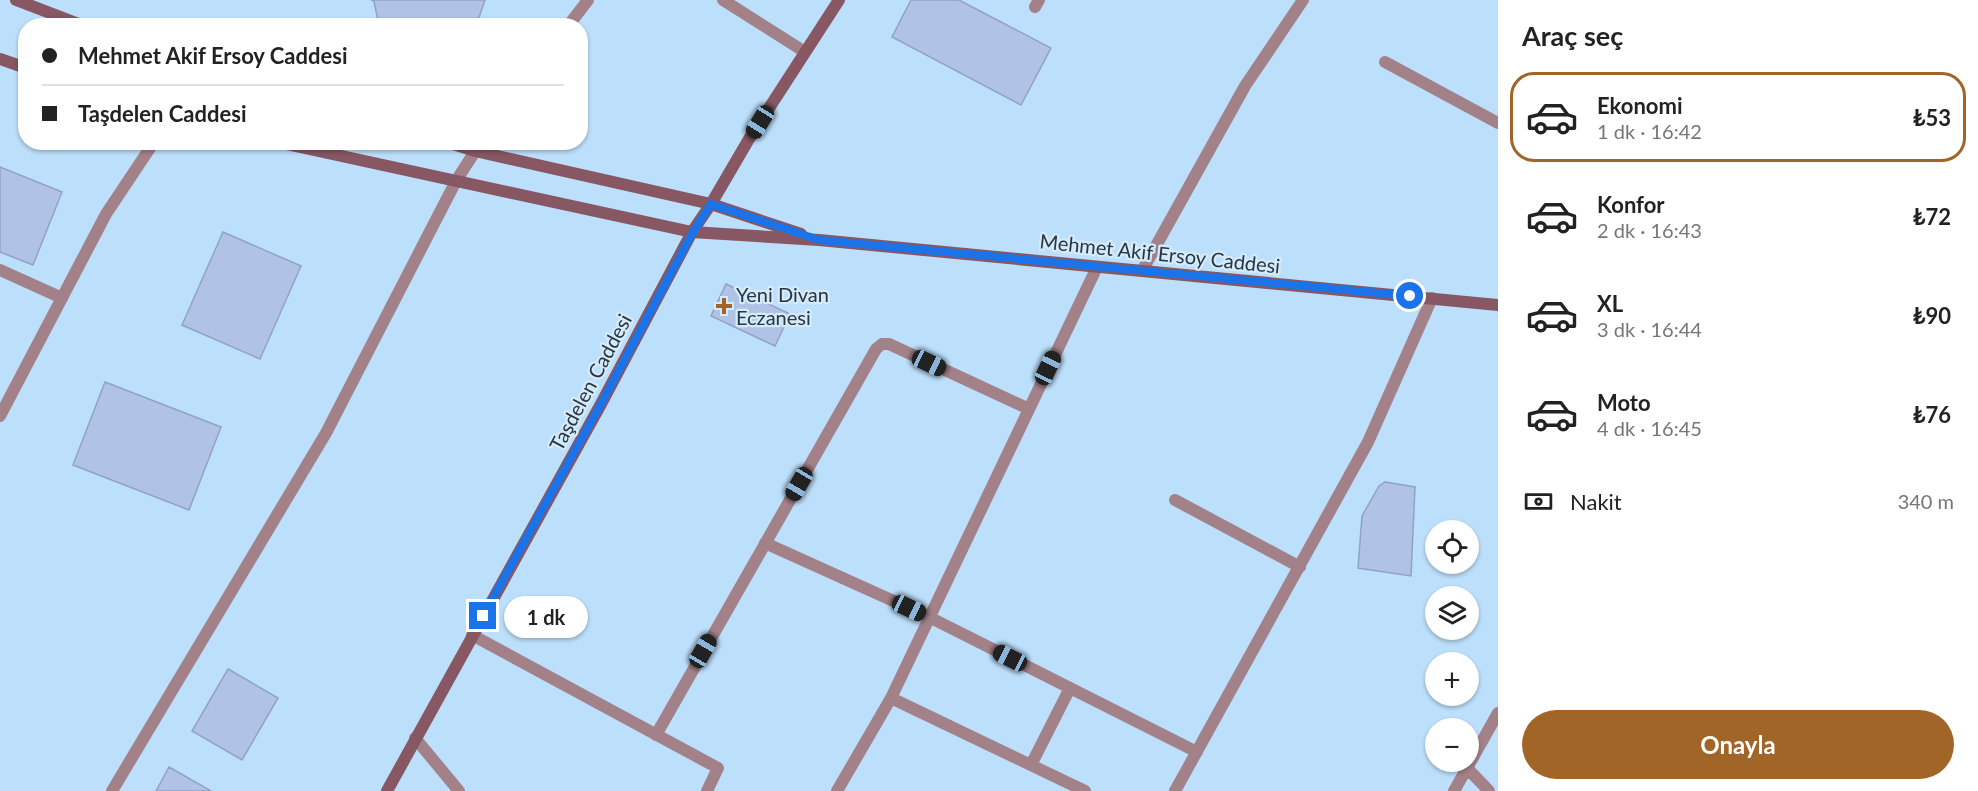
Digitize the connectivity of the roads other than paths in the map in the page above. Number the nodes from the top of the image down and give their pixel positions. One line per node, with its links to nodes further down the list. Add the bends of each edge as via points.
1 (16, 0): 6 (main road)
2 (588, 0): 7 (street)
3 (723, 0): 8 (street)
4 (839, 0): 8 (main road, Taşdelen Caddesi)
5 (1303, 0): 23 (street, via 1245,86)
6 (63, 18)
7 (574, 18)
8 (805, 52): 18 (main road, Taşdelen Caddesi)
9 (0, 59): 11 (main road)
10 (1385, 62): 12 (street)
11 (18, 65)
12 (1498, 123)
13 (148, 150): 24 (street, via 106,214)
14 (314, 150): 17 (main road, Mehmet Akif Ersoy Caddesi)
15 (476, 150): 17 (street)
16 (490, 150): 18 (main road, Mehmet Akif Ersoy Caddesi)
17 (456, 181): 19 (main road, Mehmet Akif Ersoy Caddesi); 44 (street, via 326,433)
18 (711, 204): 19 (main road, Taşdelen Caddesi); 20 (main road, Mehmet Akif Ersoy Caddesi)
19 (693, 232): 20 (main road, Mehmet Akif Ersoy Caddesi); 33 (main road, Taşdelen Caddesi)
20 (819, 240): 21 (main road, Mehmet Akif Ersoy Caddesi)
21 (1096, 267): 23 (main road, Mehmet Akif Ersoy Caddesi); 27 (street)
22 (0, 270): 24 (street)
23 (1142, 271): 25 (main road, Mehmet Akif Ersoy Caddesi)
24 (62, 298): 28 (street)
25 (1432, 298): 26 (main road, Mehmet Akif Ersoy Caddesi); 31 (street, via 1368,442)
26 (1498, 305)
27 (1029, 409): 30 (street, via 882,344); 32 (street)
28 (0, 416)
29 (1174, 500): 31 (street)
30 (765, 543): 32 (street); 37 (street)
31 (1300, 567): 40 (street)
32 (929, 617): 34 (street); 35 (street)
33 (472, 635): 37 (street); 38 (main road, Taşdelen Caddesi)
34 (1070, 688): 40 (street); 41 (street)
35 (891, 698): 41 (street); 48 (street)
36 (1498, 713): 39 (street)
37 (656, 735): 47 (street, via 718,768)
38 (415, 738): 45 (main road, Taşdelen Caddesi); 46 (street)
39 (1479, 747)
40 (1197, 752): 50 (street)
41 (1031, 765): 49 (street)
42 (1465, 772): 51 (street)
43 (1471, 772): 52 (street)
44 (112, 791)
45 (387, 791)
46 (459, 791)
47 (707, 791)
48 (837, 791)
49 (1085, 791)
50 (1175, 791)
51 (1454, 791)
52 (1489, 791)

